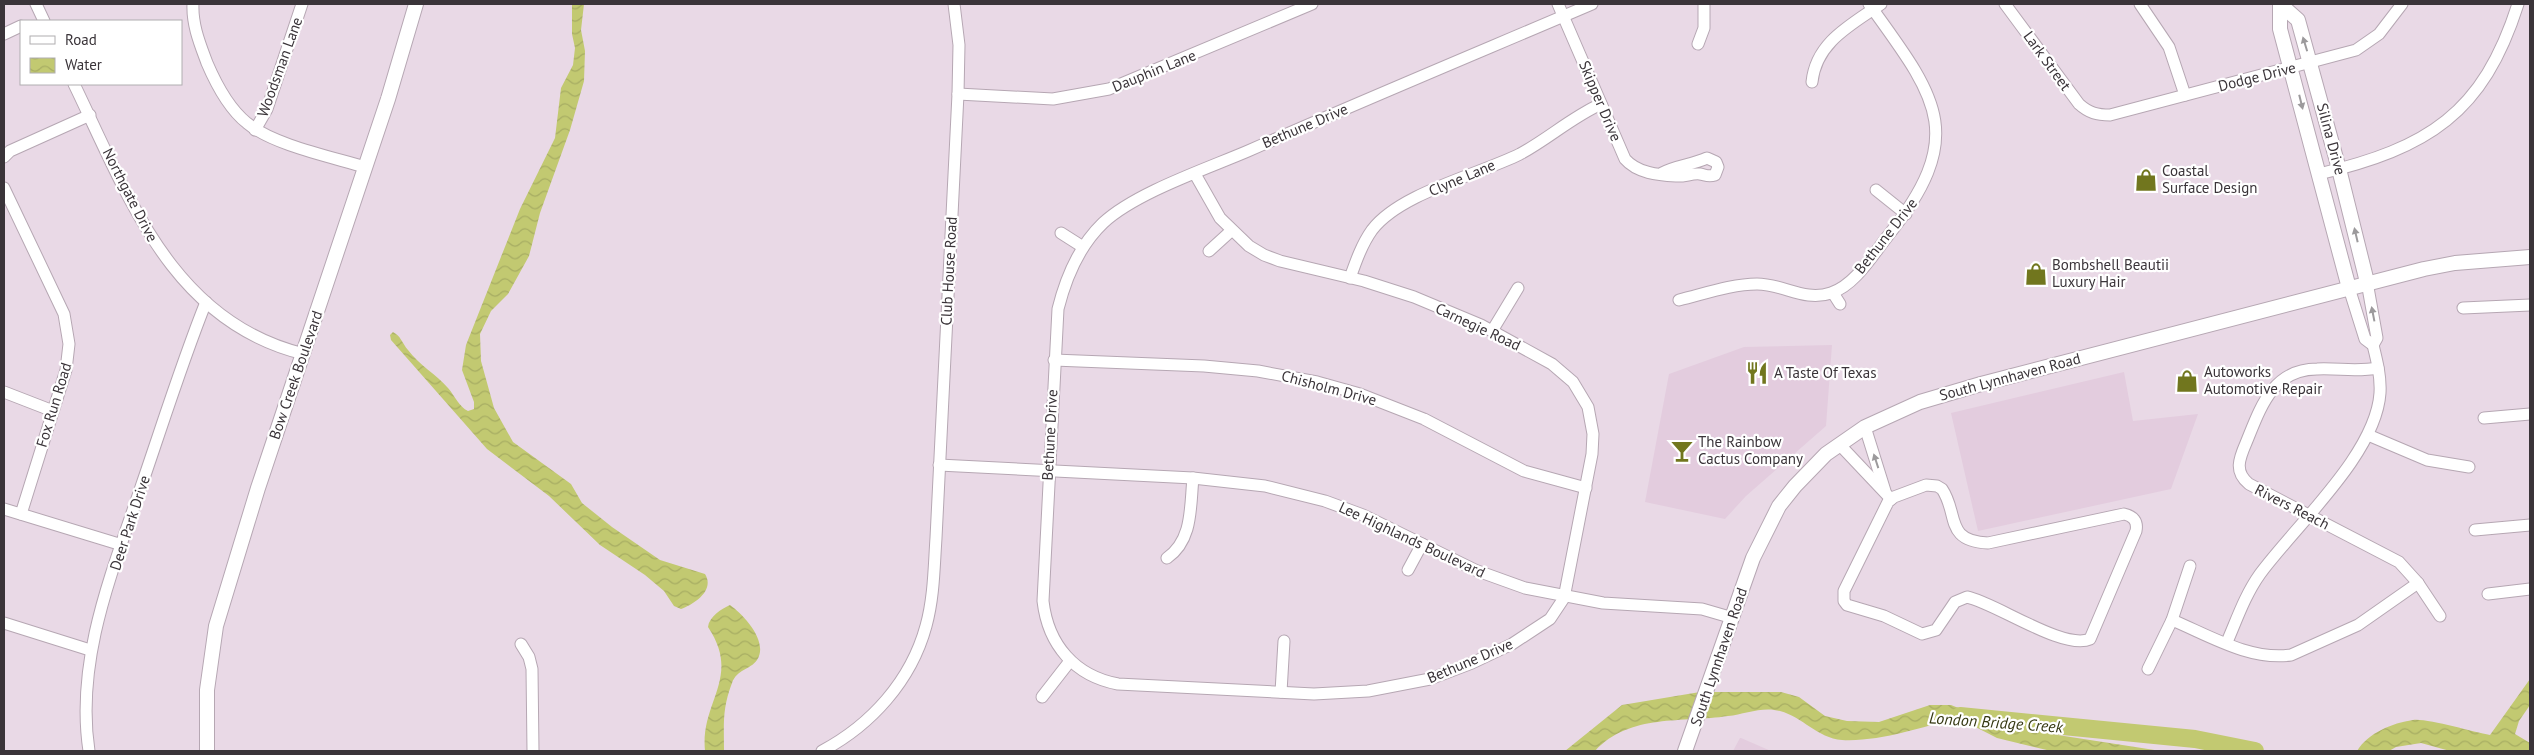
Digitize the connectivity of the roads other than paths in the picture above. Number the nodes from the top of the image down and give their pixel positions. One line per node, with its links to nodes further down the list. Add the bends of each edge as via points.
1 (36, 4): 17 (street)
2 (193, 4): 30 (street, via 197,36 210,68 232,108)
3 (302, 4): 30 (street, Woodsman Lane, via 267,109)
4 (416, 4): 32 (street, Bow Creek Boulevard)
5 (954, 4): 25 (street, Club House Road, via 959,45)
6 (1312, 4): 25 (street, Dauphin Lane, via 1109,89 1053,99)
7 (1558, 4): 16 (street, Skipper Drive)
8 (1592, 4): 16 (street, Bethune Drive)
9 (1704, 4): 20 (street, via 1704,28)
10 (2005, 4): 28 (street, Lark Street, via 2079,104)
11 (2140, 4): 26 (street, via 2169,47)
12 (2280, 4): 21 (street, Silina Drive, one-way to 12, via 2298,20); 22 (street, Silina Drive, via 2280,28)
13 (2402, 4): 21 (street, Dodge Drive, via 2390,23 2368,43 2356,50)
14 (2518, 4): 33 (street, via 2499,55 2457,112 2420,139 2400,149)
15 (1874, 6): 23 (street, via 1823,48); 39 (street, Bethune Drive, via 1919,74 1935,121 1934,155 1927,178)
16 (1564, 16): 27 (street, Skipper Drive); 34 (street, Bethune Drive)
17 (43, 19)
18 (20, 26): 19 (street)
19 (4, 34)
20 (1698, 44)
21 (2311, 63): 22 (street, Dodge Drive); 33 (street, Silina Drive)
22 (2292, 68): 26 (street, Dodge Drive); 36 (street, Silina Drive, one-way to 36)
23 (1812, 82)
24 (75, 85): 29 (street, Northgate Drive)
25 (958, 94): 67 (street, Club House Road)
26 (2185, 95): 28 (street, Dodge Drive, via 2110,115)
27 (1601, 104): 35 (street, Skipper Drive, via 1630,166); 45 (street, Clyne Lane, via 1518,154 1395,209 1365,241)
28 (2092, 113)
29 (90, 115): 31 (street, via 10,151); 51 (street, Northgate Drive, via 156,247)
30 (256, 130): 32 (street)
31 (4, 157)
32 (365, 167): 57 (street, Bow Creek Boulevard)
33 (2339, 169): 36 (street); 46 (street, Silina Drive, one-way to 33)
34 (1195, 174): 40 (street, Carnegie Road, via 1213,208); 42 (street, Bethune Drive, via 1118,212)
35 (1662, 174)
36 (2319, 174): 48 (street, Silina Drive)
37 (4, 188): 61 (street, Fox Run Road, via 64,314 68,329 69,356)
38 (1876, 190): 39 (street)
39 (1906, 214): 49 (street, Bethune Drive, via 1863,268 1847,284)
40 (1231, 231): 43 (street); 45 (street, Carnegie Road, via 1249,246 1280,261)
41 (1061, 233): 42 (street)
42 (1083, 247): 58 (street, Bethune Drive, via 1062,293 1055,325)
43 (1209, 251)
44 (2530, 258): 46 (street, South Lynnhaven Road, via 2455,263)
45 (1350, 278): 55 (street, Carnegie Road, via 1414,297)
46 (2367, 282): 48 (street, South Lynnhaven Road); 56 (street, one-way to 46, via 2377,338)
47 (1518, 288): 55 (street)
48 (2349, 288): 56 (street, via 2365,339); 64 (street, South Lynnhaven Road, via 1981,384 1920,402)
49 (1832, 292): 50 (street, Bethune Drive, via 1810,296 1758,284); 52 (street)
50 (1679, 300)
51 (206, 302): 57 (street, Northgate Drive, via 225,318 259,338 284,350); 79 (street, Deer Park Drive)
52 (1840, 304)
53 (2530, 305): 54 (street)
54 (2463, 308)
55 (1492, 331): 71 (street, Carnegie Road, via 1564,372 1582,394 1593,434)
56 (2373, 345): 59 (street)
57 (304, 354): 100 (street, Bow Creek Boulevard, via 258,488 216,626 207,690)
58 (1054, 360): 69 (street, Bethune Drive); 71 (street, Chisholm Drive, via 1204,366 1318,382 1410,413 1524,471)
59 (2378, 368): 65 (street, via 2380,394); 75 (street, Rivers Reach, via 2345,372 2306,370 2284,378 2266,398 2239,459 2240,474 2249,484)
60 (4, 392): 61 (street)
61 (53, 411): 74 (street, Fox Run Road)
62 (2530, 414): 63 (street)
63 (2484, 418)
64 (1865, 427): 66 (street, South Lynnhaven Road); 72 (street, one-way to 64)
65 (2368, 435): 68 (street, via 2427,460); 75 (street, via 2349,465)
66 (1839, 444): 72 (street); 88 (street, South Lynnhaven Road, via 1808,471 1779,506 1753,558)
67 (939, 465): 69 (street, Lee Highlands Boulevard); 102 (street, Club House Road, via 933,583 926,626 908,668 888,698 868,720)
68 (2469, 467)
69 (1049, 471): 70 (street, Lee Highlands Boulevard); 95 (street, Bethune Drive, via 1043,601 1048,629)
70 (1193, 478): 78 (street, Lee Highlands Boulevard, via 1265,486 1324,501 1363,515); 80 (street, via 1188,526 1180,546)
71 (1586, 488): 86 (street, Carnegie Road)
72 (1889, 497): 72 (street, via 1844,591 1844,601 1852,608 1884,616 1922,634 1936,630 1955,602 1967,597 2028,626 2082,642 2090,639 2137,528 2133,518 2124,514 1979,543 1956,530 1945,494 1937,486 1926,485)
73 (4, 509): 74 (street)
74 (21, 514): 79 (street)
75 (2308, 515): 83 (street, Rivers Reach, via 2399,562); 92 (street, via 2260,575)
76 (2530, 525): 77 (street)
77 (2475, 530)
78 (1422, 544): 82 (street); 86 (street, Lee Highlands Boulevard, via 1497,579)
79 (122, 545): 94 (street, Deer Park Drive)
80 (1167, 558)
81 (2190, 566): 89 (street)
82 (1408, 570)
83 (2418, 583): 87 (street, Rivers Reach); 92 (street, via 2358,625 2290,655 2266,656)
84 (2530, 589): 85 (street)
85 (2488, 594)
86 (1564, 598): 88 (street, Lee Highlands Boulevard, via 1631,606 1702,609); 97 (street, Bethune Drive, via 1550,619 1533,632 1448,673 1368,691)
87 (2440, 616)
88 (1733, 618): 103 (street, South Lynnhaven Road)
89 (2172, 620): 92 (street); 96 (street)
90 (4, 623): 94 (street)
91 (1284, 641): 97 (street)
92 (2227, 642)
93 (521, 644): 101 (street, via 532,669)
94 (90, 650): 99 (street, Deer Park Drive, via 85,702)
95 (1070, 661): 97 (street, Bethune Drive, via 1091,676 1118,684); 98 (street)
96 (2148, 669)
97 (1281, 692)
98 (1042, 697)
99 (89, 751)
100 (207, 751)
101 (533, 751)
102 (822, 751)
103 (1685, 751)

